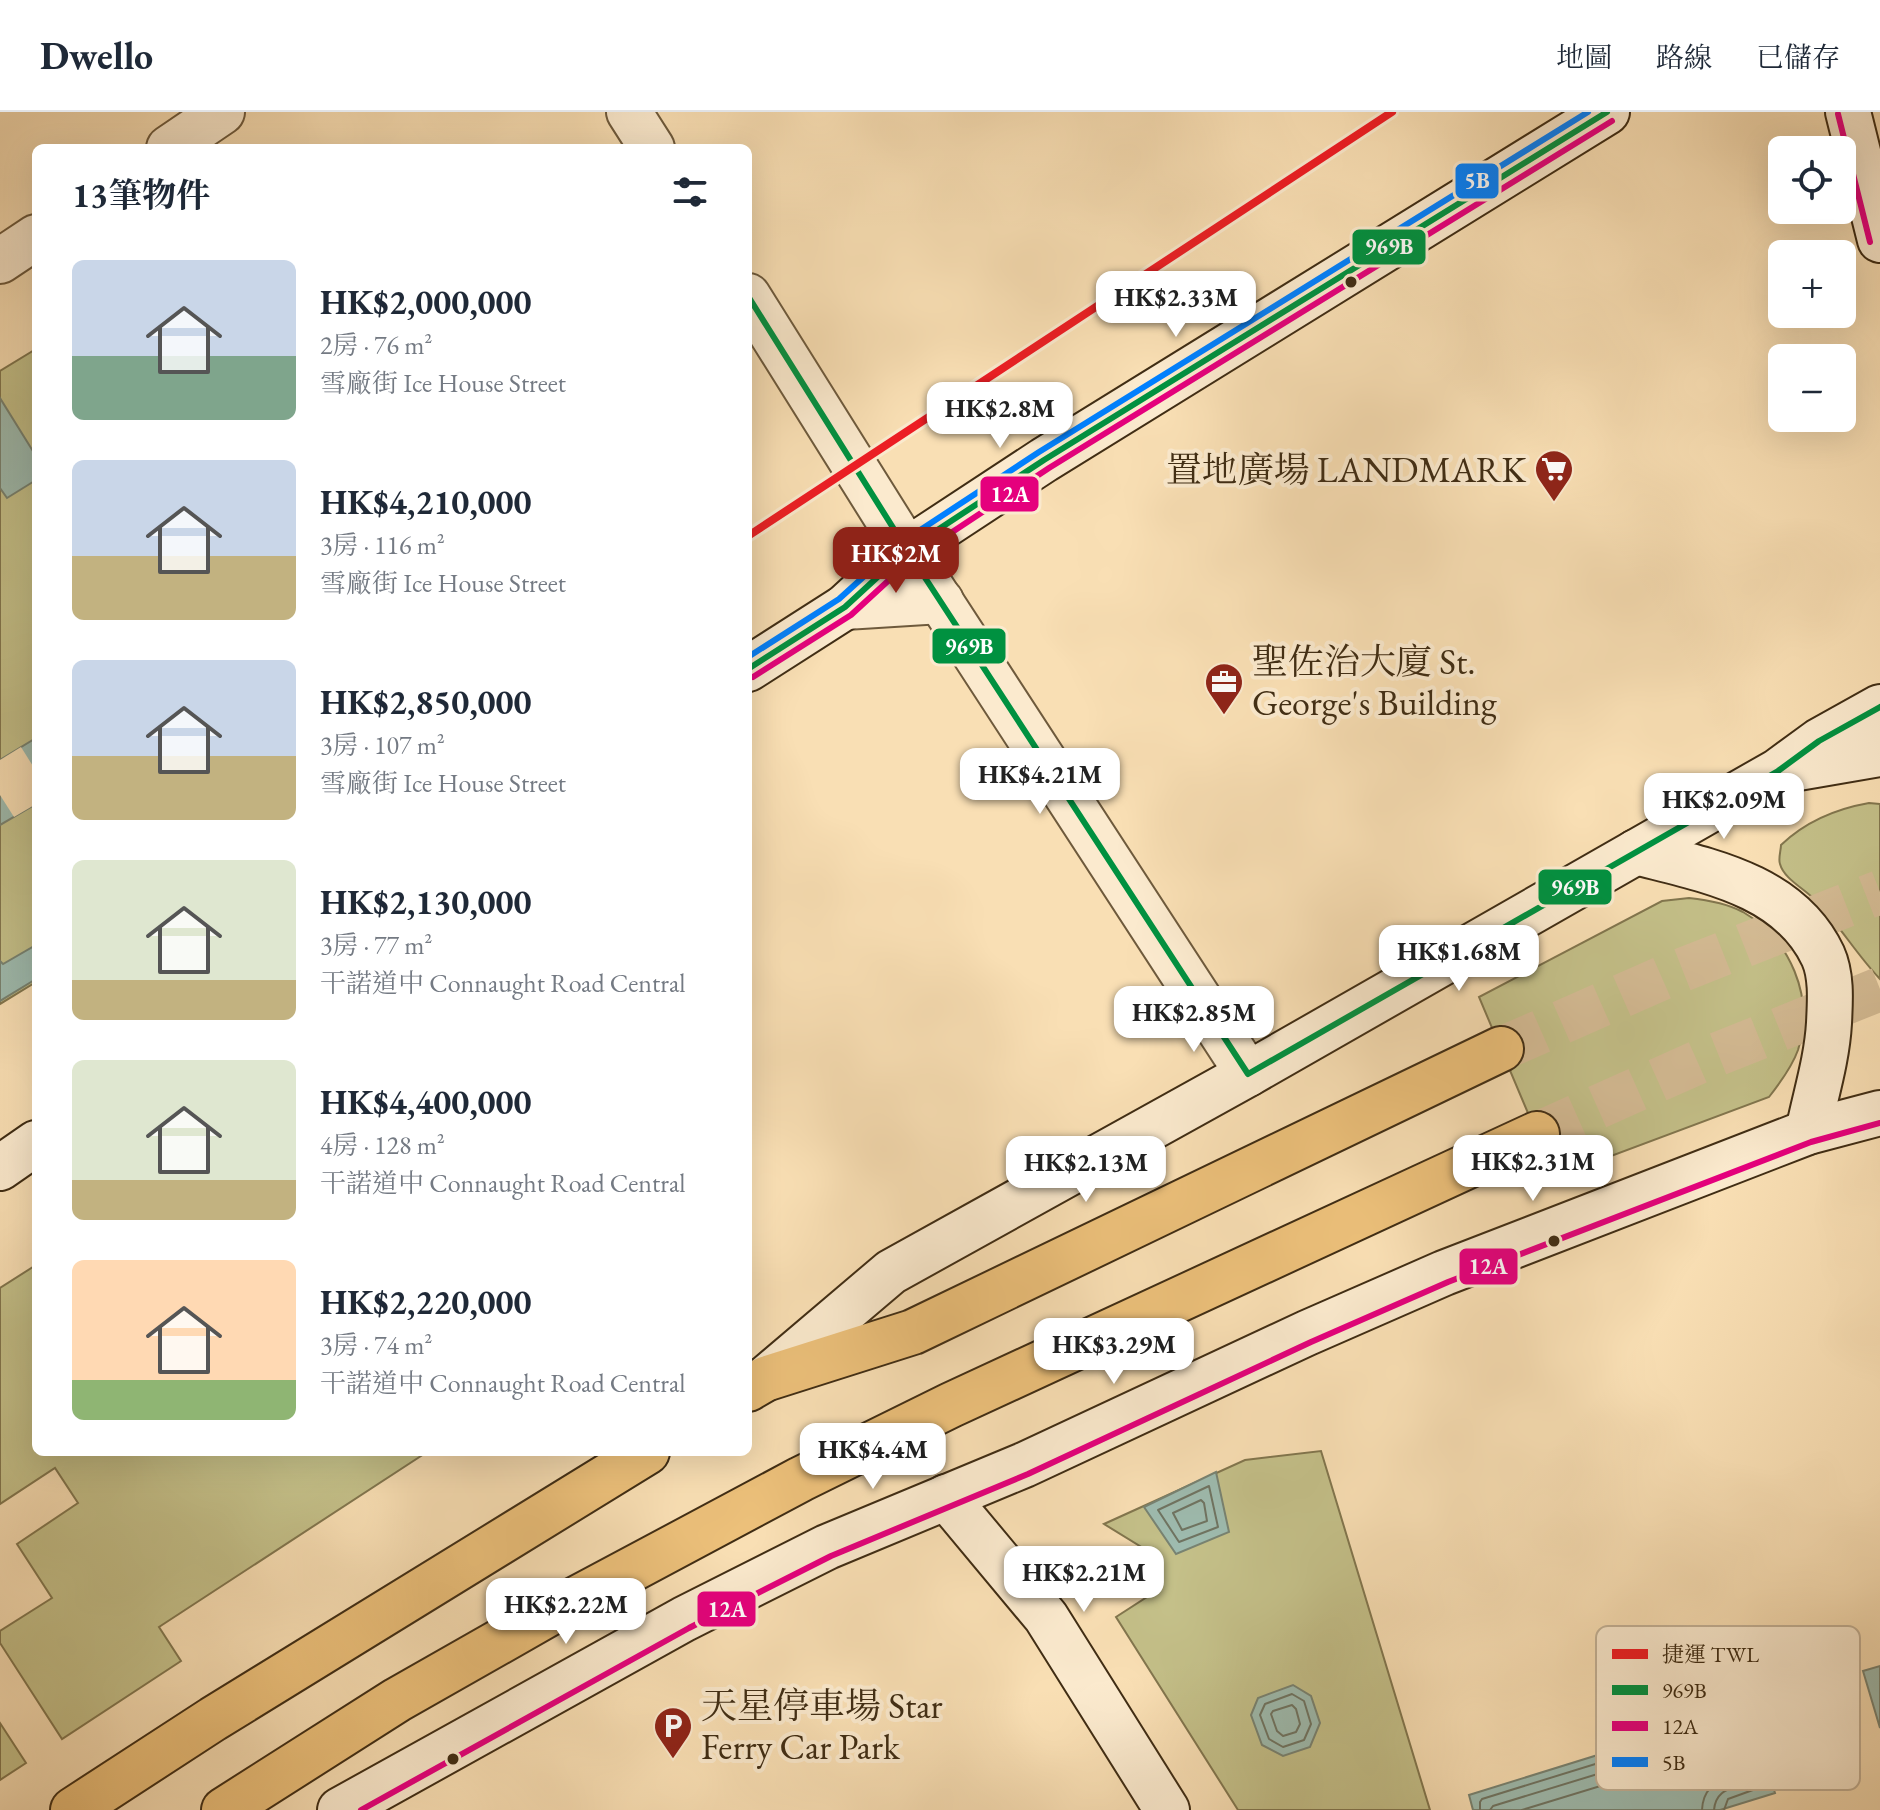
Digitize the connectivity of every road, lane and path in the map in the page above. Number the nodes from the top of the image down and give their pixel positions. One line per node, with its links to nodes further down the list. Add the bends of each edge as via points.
1 (222, 112): 5 (main road)
2 (629, 112): 6 (main road)
3 (1607, 112): 11 (main road)
4 (1848, 112): 8 (main road)
5 (175, 144)
6 (649, 144)
7 (32, 240): 9 (main road)
8 (1880, 240)
9 (0, 261)
10 (752, 302): 11 (main road)
11 (907, 550): 12 (main road); 13 (main road)
12 (941, 601): 13 (main road); 20 (main road)
13 (845, 607): 14 (main road)
14 (752, 666)
15 (1880, 707): 17 (main road)
16 (1880, 754): 17 (main road)
17 (1778, 771): 18 (main road)
18 (1636, 852): 20 (main road); 22 (main road, via 1747,884 1792,915 1824,958 1829,1026)
19 (1501, 1049): 26 (main road, via 913,1332)
20 (1248, 1074): 26 (main road, via 891,1272)
21 (1880, 1113): 22 (main road)
22 (1808, 1132): 28 (main road, via 1444,1273)
23 (1537, 1134): 30 (main road, via 801,1479 397,1700)
24 (32, 1146): 25 (main road)
25 (0, 1168)
26 (757, 1384)
27 (640, 1456): 29 (main road)
28 (946, 1497): 31 (main road, via 827,1547 684,1619); 32 (main road, via 1046,1617)
29 (73, 1810)
30 (224, 1810)
31 (340, 1810)
32 (1167, 1810)

